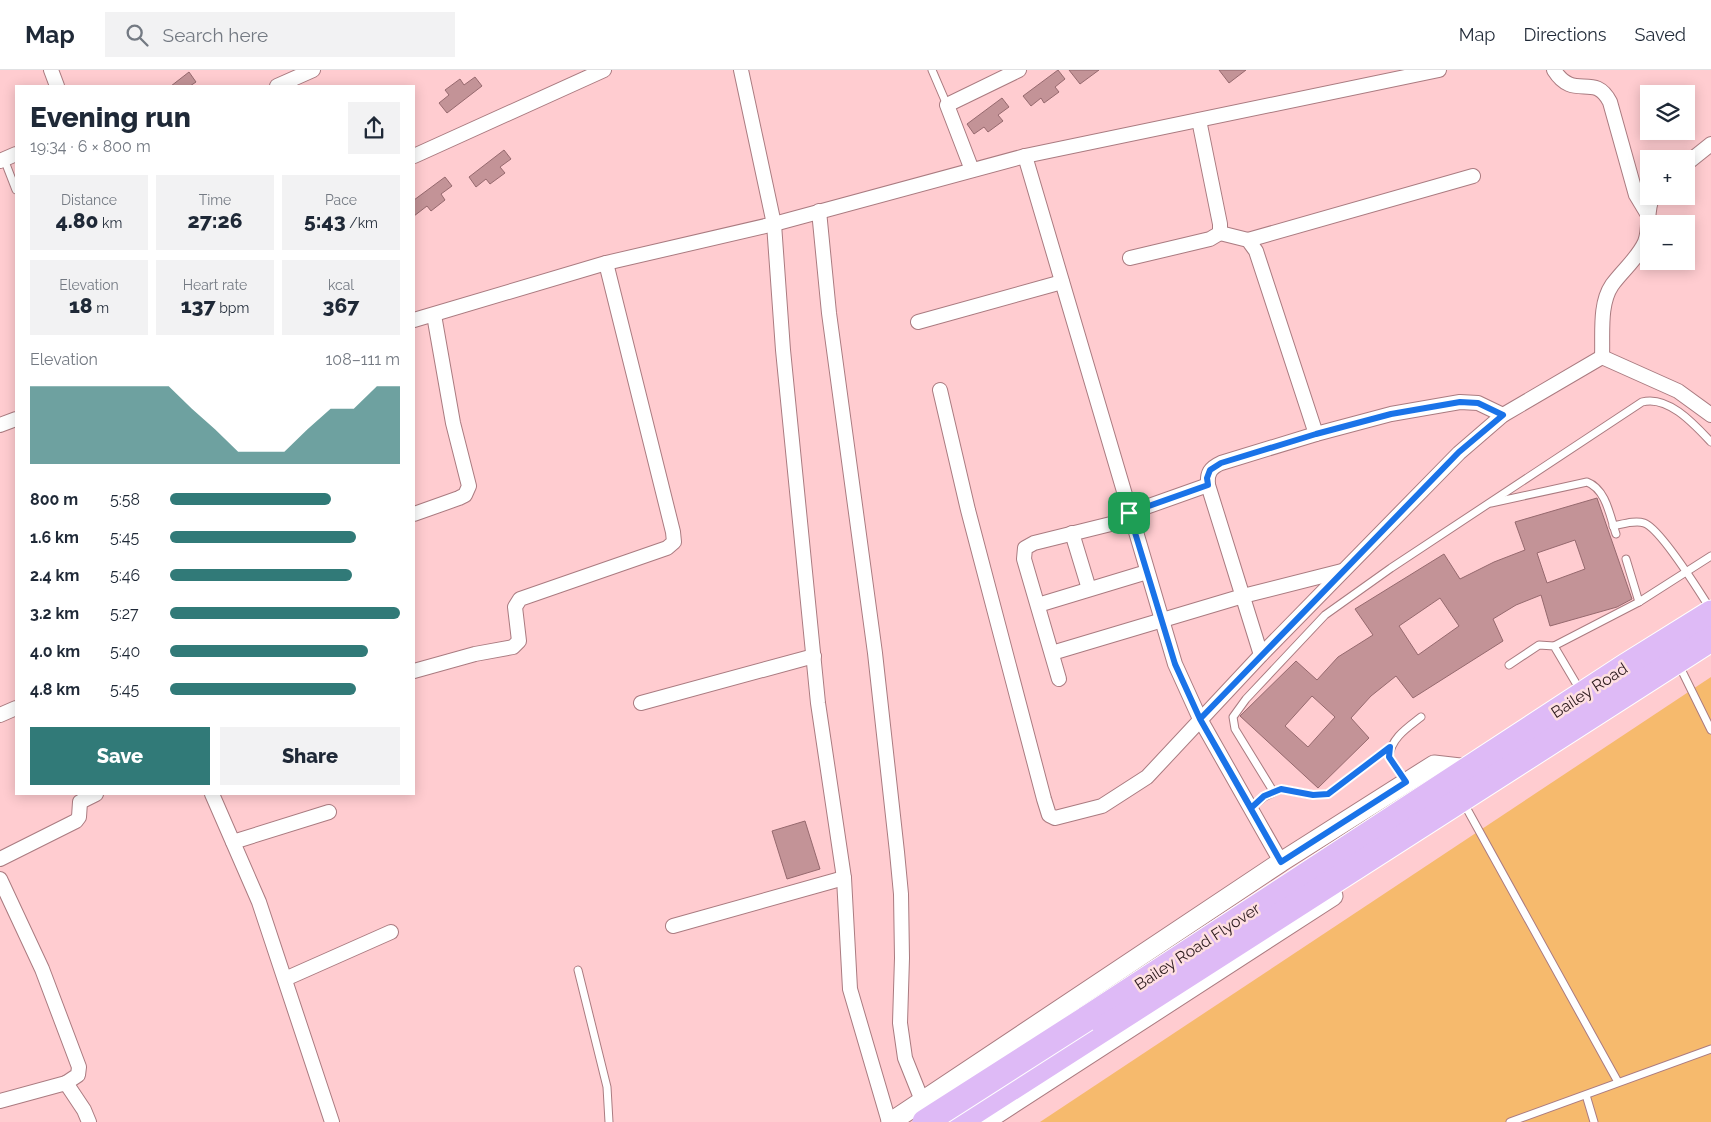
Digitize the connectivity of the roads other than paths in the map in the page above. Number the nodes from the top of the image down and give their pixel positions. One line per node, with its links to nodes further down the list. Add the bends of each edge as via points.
1 (51, 70): 10 (street)
2 (312, 70): 11 (street)
3 (604, 70): 15 (street)
4 (741, 70): 25 (street)
5 (932, 70): 12 (lane)
6 (1020, 70): 12 (street)
7 (1439, 70): 9 (street)
8 (1554, 70): 24 (street, via 1566,84 1595,87 1606,94 1636,195)
9 (1411, 73): 13 (street)
10 (57, 85)
11 (279, 85)
12 (947, 105): 19 (street)
13 (1199, 120): 16 (street); 26 (street)
14 (1711, 144): 17 (street)
15 (415, 156)
16 (1025, 156): 19 (street); 31 (street)
17 (1695, 157)
18 (7, 158): 21 (lane)
19 (972, 170): 23 (street)
20 (1473, 176): 27 (street)
21 (15, 186)
22 (1649, 205): 24 (street)
23 (819, 211): 25 (street); 101 (street, via 828,313 873,634 896,844 901,903 900,1023 905,1058)
24 (1648, 215)
25 (774, 224): 30 (street); 65 (street, via 783,350)
26 (1220, 232): 27 (street); 29 (street, via 1210,239)
27 (1248, 240): 41 (street, via 1256,251)
28 (1640, 250): 35 (street, via 1611,286 1605,302)
29 (1130, 258)
30 (606, 262): 32 (street); 68 (street, via 674,542 667,548 520,599 514,607 519,641 514,647)
31 (1062, 282): 34 (street); 46 (street)
32 (434, 315): 33 (street); 45 (street, via 453,423 469,486 459,498)
33 (415, 320)
34 (918, 322)
35 (1602, 357): 37 (street); 38 (street, via 1678,390)
36 (940, 390): 75 (street, via 968,510 1049,815 1055,818 1102,806 1147,777)
37 (1503, 415): 41 (street, via 1478,403 1460,402 1391,414); 52 (street, via 1459,452)
38 (1711, 415)
39 (15, 419): 40 (street)
40 (0, 425)
41 (1316, 434): 43 (street, via 1221,463 1210,470)
42 (1711, 442): 44 (lane, via 1671,406 1656,400 1642,402)
43 (1208, 485): 46 (street); 56 (street)
44 (1486, 504): 47 (lane, via 1587,482 1598,488); 80 (lane, via 1325,616 1246,699 1233,717 1236,729)
45 (415, 514)
46 (1130, 516): 48 (street); 53 (street)
47 (1614, 526): 49 (lane); 54 (lane, via 1637,522 1647,524)
48 (1072, 533): 55 (street); 58 (street, via 1025,548 1024,559)
49 (1616, 534)
50 (1711, 556): 54 (lane)
51 (1626, 559): 57 (lane)
52 (1343, 571): 56 (street); 64 (street)
53 (1147, 572): 55 (street); 60 (street)
54 (1687, 572): 57 (lane); 59 (lane)
55 (1089, 589): 58 (street)
56 (1243, 596): 60 (street); 64 (street)
57 (1639, 602): 62 (lane)
58 (1038, 605): 63 (street)
59 (1711, 612): 70 (highway, Bailey Road)
60 (1160, 620): 63 (street); 75 (street, via 1175,664)
61 (1711, 639): 66 (highway, Bailey Road)
62 (1554, 646): 67 (lane, via 1539,645); 70 (lane)
63 (1052, 653): 69 (street)
64 (1261, 655): 75 (street)
65 (814, 656): 71 (street); 89 (street)
66 (1677, 661): 76 (lane); 78 (highway, Bailey Road)
67 (1509, 665)
68 (415, 671)
69 (1059, 679)
70 (1583, 694): 78 (highway, Bailey Road)
71 (642, 703)
72 (15, 708): 73 (street)
73 (0, 715)
74 (1421, 717): 77 (lane)
75 (1200, 719): 83 (street)
76 (1711, 730)
77 (1390, 747): 79 (lane, via 1389,757); 80 (lane, via 1328,794)
78 (1478, 776): 79 (main road, via 1434,765); 84 (main road, via 1478,802); 95 (highway, Bailey Road Flyover)
79 (1406, 782): 88 (main road)
80 (1273, 791): 83 (lane)
81 (94, 795): 87 (street, via 80,802 76,821)
82 (212, 795): 86 (street)
83 (1251, 808): 88 (street)
84 (1467, 809): 97 (lane); 108 (main road)
85 (329, 812): 86 (street)
86 (233, 842): 94 (street, via 259,902)
87 (0, 859)
88 (1281, 862): 101 (main road)
89 (844, 878): 91 (street); 105 (street, via 850,989)
90 (0, 879): 98 (street, via 42,968 79,1067 78,1075)
91 (673, 926)
92 (391, 932): 94 (street)
93 (578, 970): 104 (lane, via 607,1087)
94 (285, 979): 103 (street)
95 (1091, 1027): 101 (highway, Bailey Road Flyover, bridge); 107 (highway, Bailey Road Flyover)
96 (1711, 1049): 97 (lane)
97 (1618, 1082): 99 (lane)
98 (66, 1083): 100 (street); 102 (street)
99 (1586, 1094): 109 (lane); 110 (lane)
100 (0, 1101)
101 (923, 1112): 105 (main road); 106 (street)
102 (89, 1122)
103 (332, 1122)
104 (609, 1122)
105 (890, 1122)
106 (933, 1122)
107 (958, 1122)
108 (984, 1122)
109 (1510, 1122)
110 (1594, 1122)

